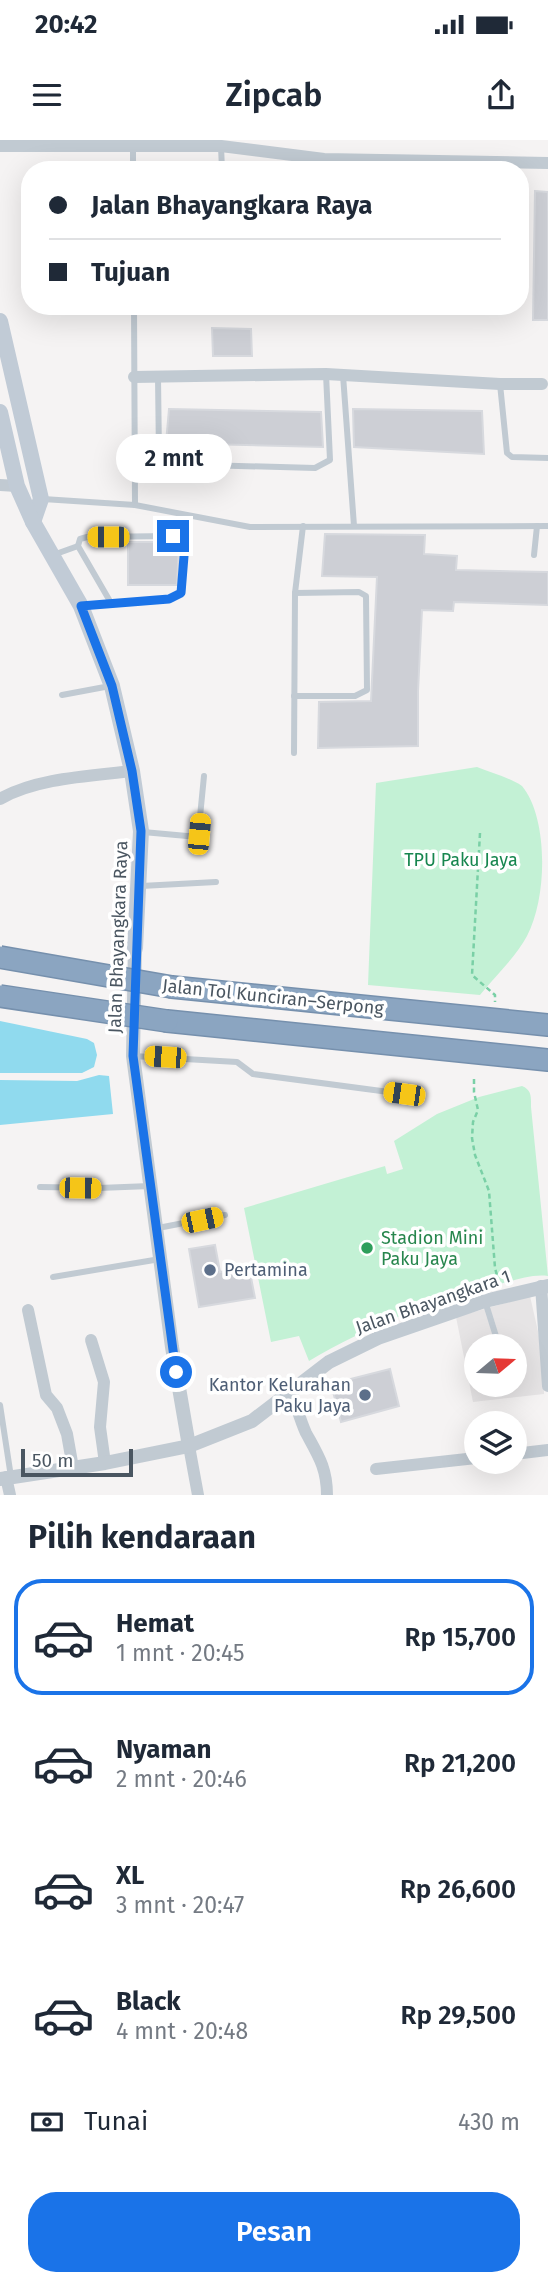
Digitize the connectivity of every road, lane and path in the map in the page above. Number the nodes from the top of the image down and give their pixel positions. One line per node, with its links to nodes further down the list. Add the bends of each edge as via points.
1 (116, 144): 2 (street); 5 (street)
2 (0, 146)
3 (220, 146): 4 (street); 5 (street); 7 (lane)
4 (279, 146): 8 (street, via 324,159)
5 (133, 147): 6 (lane)
6 (133, 161)
7 (221, 161)
8 (436, 161)
9 (529, 163): 10 (street)
10 (548, 163)
11 (134, 315): 15 (lane)
12 (0, 321): 22 (main road)
13 (326, 374): 14 (street); 16 (street); 16 (lane, via 330,460 315,468 168,464 159,456)
14 (343, 375): 17 (street); 26 (lane)
15 (134, 377): 16 (street); 23 (lane)
16 (158, 377)
17 (500, 384): 18 (street); 20 (lane, via 507,453)
18 (542, 384)
19 (0, 412): 21 (main road, Jalan Bhayangkara Raya)
20 (548, 458)
21 (8, 485): 24 (main road, Jalan Bhayangkara Raya)
22 (41, 499): 23 (lane); 24 (main road)
23 (135, 505): 25 (lane, via 250,527)
24 (33, 522): 31 (main road, Jalan Bhayangkara Raya)
25 (303, 526): 26 (lane); 32 (lane)
26 (354, 526): 27 (lane)
27 (537, 526): 28 (lane); 30 (lane)
28 (548, 526)
29 (78, 546): 31 (lane); 33 (lane); 33 (lane, via 80,539 87,537 173,536 185,544 181,593 169,599)
30 (534, 555)
31 (52, 556): 34 (main road, Jalan Bhayangkara Raya)
32 (295, 593): 37 (lane); 37 (lane, via 359,592 366,596 367,690 355,696)
33 (111, 603): 34 (lane)
34 (81, 606): 35 (main road, Jalan Bhayangkara Raya)
35 (112, 686): 36 (lane); 39 (main road, Jalan Bhayangkara Raya)
36 (62, 695)
37 (294, 696): 38 (lane)
38 (294, 753)
39 (132, 771): 41 (street, via 15,790); 42 (main road, Jalan Bhayangkara Raya)
40 (204, 776): 42 (lane, via 198,837)
41 (0, 799)
42 (141, 831): 45 (main road, Jalan Bhayangkara Raya)
43 (480, 833): 49 (path, via 472,975 495,995)
44 (216, 882): 45 (lane)
45 (139, 886): 46 (main road, Jalan Bhayangkara Raya)
46 (135, 948): 51 (street, Jalan Bhayangkara Raya)
47 (0, 957): 50 (highway, Jalan Tol Kunciran–Serpong, bridge, via 172,987)
48 (0, 996): 52 (highway, Jalan Tol Kunciran–Serpong, bridge, via 167,1021)
49 (495, 1002)
50 (548, 1025)
51 (133, 1056): 54 (lane, via 237,1062 253,1074); 55 (street, Jalan Bhayangkara Raya)
52 (548, 1060)
53 (474, 1079): 62 (path, via 478,1110 472,1138 489,1191 495,1268)
54 (404, 1094)
55 (150, 1186): 56 (lane); 58 (street, Jalan Bhayangkara Raya)
56 (40, 1187)
57 (225, 1215): 58 (lane)
58 (156, 1229): 59 (street, Jalan Bhayangkara Raya)
59 (160, 1259): 60 (lane); 70 (street, Jalan Bhayangkara Raya)
60 (53, 1277)
61 (544, 1286): 62 (street, Jalan Bhayangkara 1); 67 (street)
62 (502, 1296): 63 (street, Jalan Bhayangkara 1)
63 (485, 1301): 65 (lane); 68 (street, Jalan Bhayangkara 1, via 378,1338 329,1362)
64 (28, 1310): 75 (street, via 46,1395 57,1408 67,1434)
65 (495, 1334)
66 (91, 1340): 74 (street, via 104,1382 100,1426)
67 (548, 1386)
68 (291, 1391): 70 (street, Jalan Bhayangkara 1, via 252,1421); 80 (street, via 327,1479)
69 (0, 1405): 77 (lane)
70 (189, 1446): 74 (street, Jalan Bhayangkara 1); 79 (street, Jalan Bhayangkara Raya)
71 (548, 1450): 72 (street)
72 (527, 1452)
73 (464, 1459): 76 (street)
74 (105, 1463): 75 (street, Jalan Bhayangkara 1)
75 (73, 1468): 77 (street, Jalan Bhayangkara 1)
76 (376, 1469)
77 (6, 1478): 78 (street)
78 (10, 1495)
79 (198, 1495)
80 (327, 1495)

